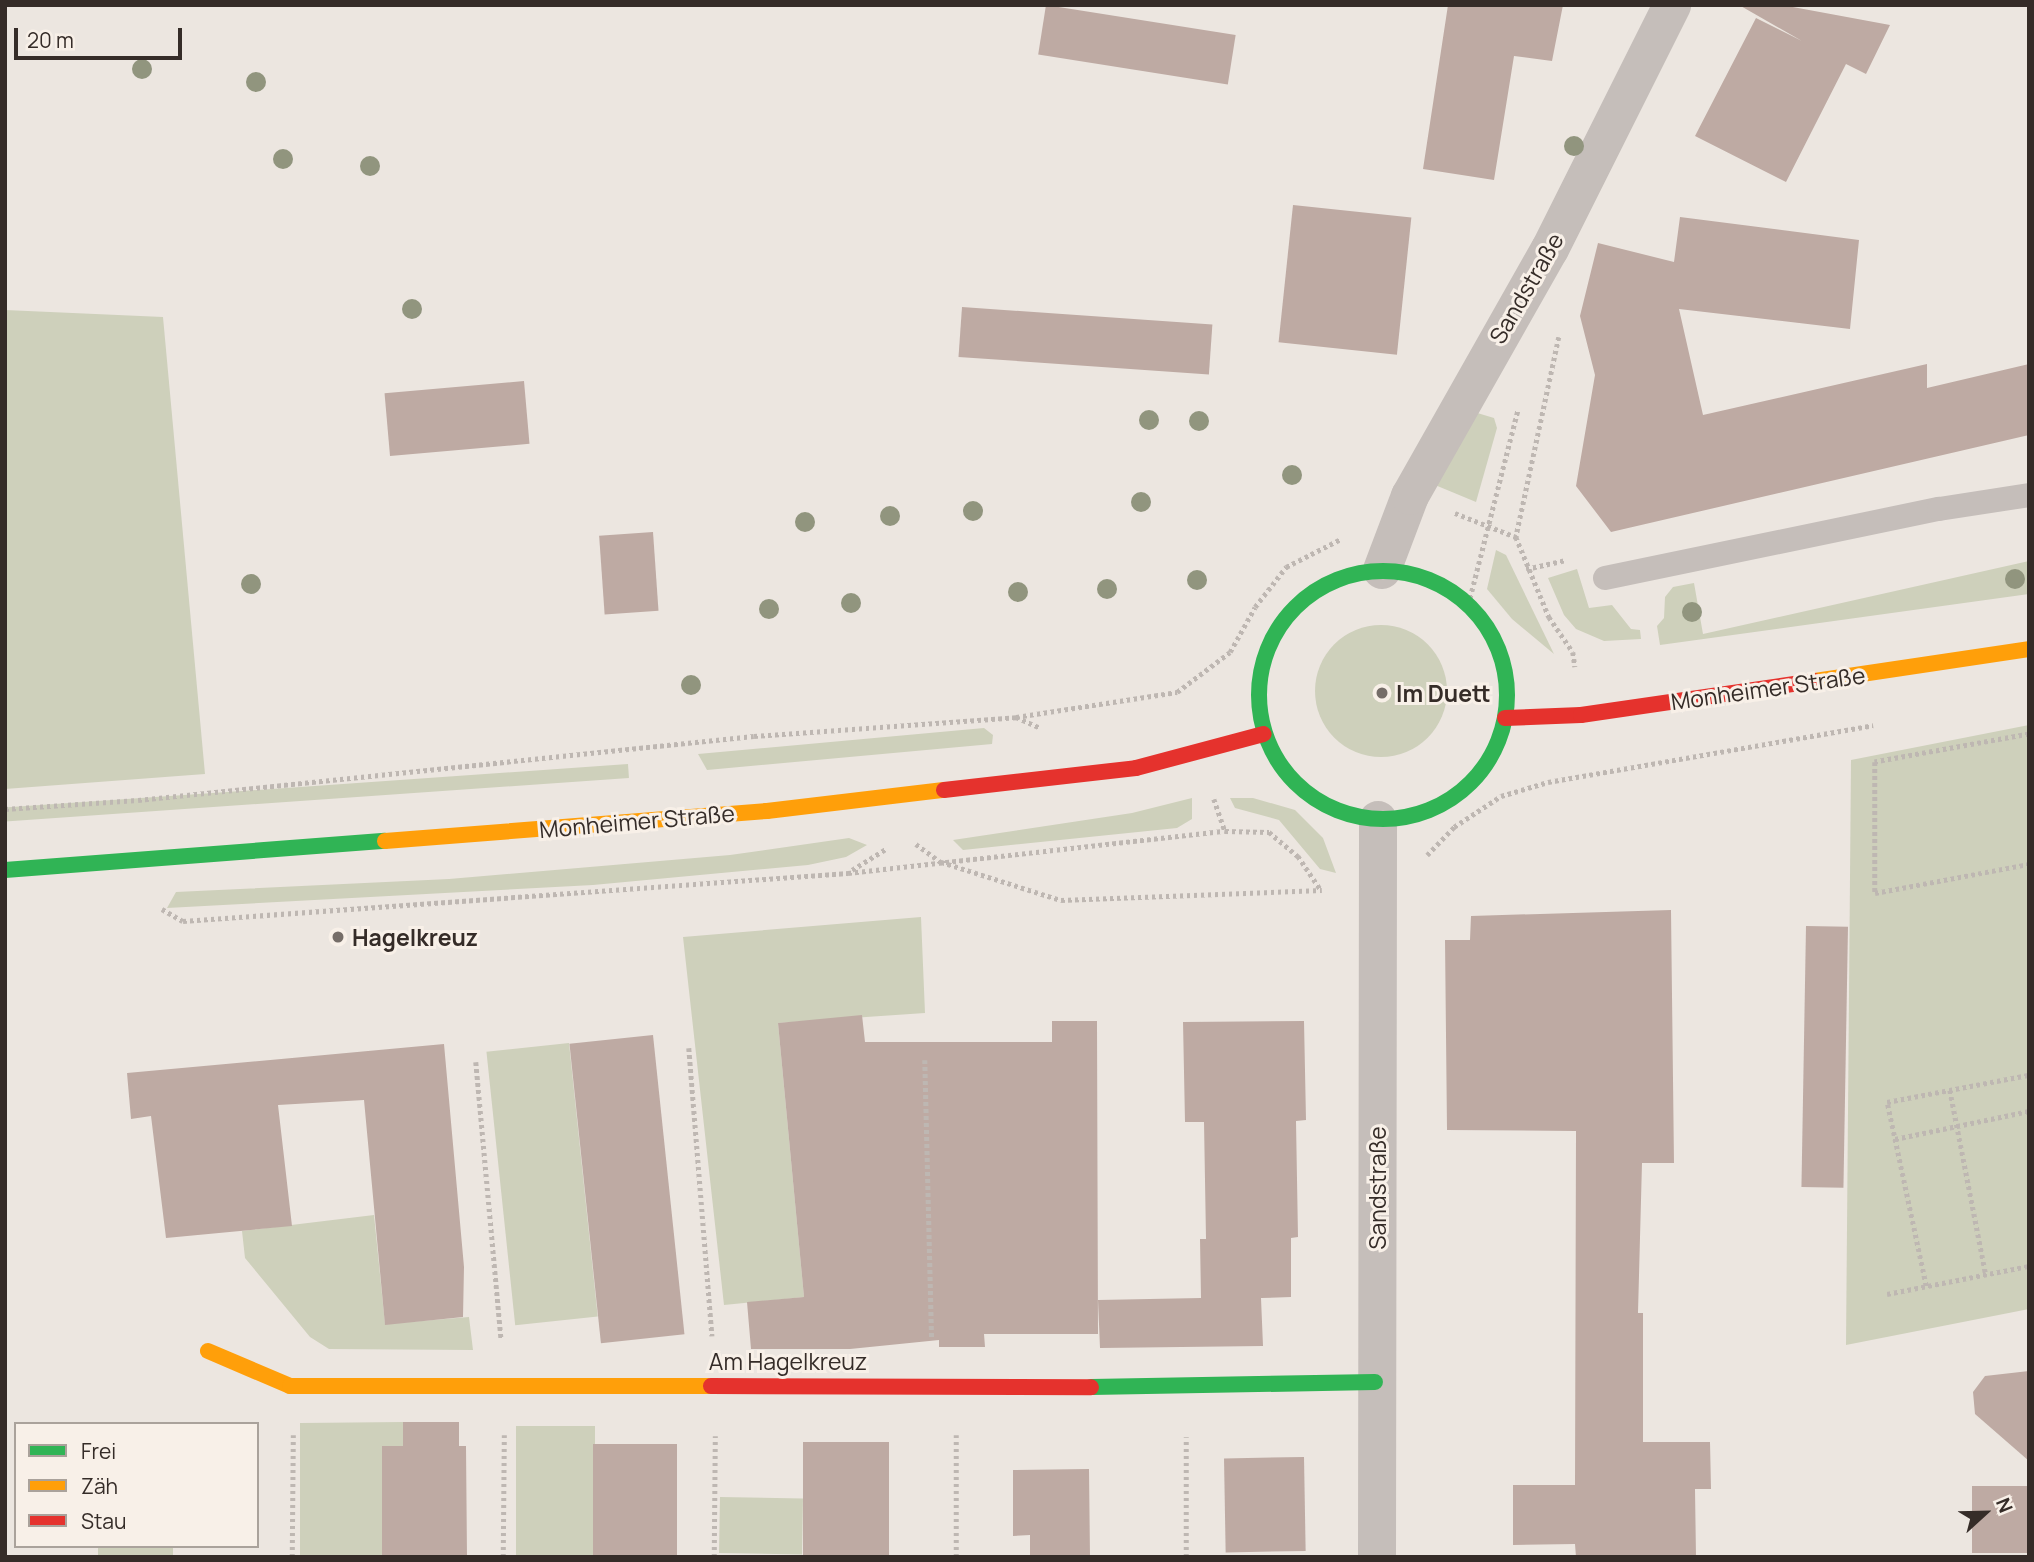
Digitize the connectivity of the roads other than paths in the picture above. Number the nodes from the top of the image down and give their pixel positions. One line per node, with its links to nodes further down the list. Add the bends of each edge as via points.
1 (1672, 5): 3 (street, Sandstraße, via 1550,249 1421,475)
2 (2029, 495): 4 (lane, via 1939,509)
3 (1382, 570): 6 (street, via 1410,572 1436,582 1468,605 1499,648 1507,682); 7 (street, via 1324,584 1296,605 1274,632 1261,665 1258,700)
4 (1605, 578)
5 (2029, 649): 6 (street, Monheimer Straße, via 1595,713)
6 (1506, 718): 8 (street, via 1482,772 1461,793 1408,817)
7 (1264, 734): 8 (street, via 1277,762 1296,785 1348,816); 9 (street, Monheimer Straße, via 1136,768 767,811)
8 (1378, 820): 11 (street, Sandstraße)
9 (5, 870)
10 (208, 1351): 11 (street, Am Hagelkreuz, via 290,1386 1186,1387)
11 (1375, 1382): 12 (street, Sandstraße)
12 (1377, 1557)

